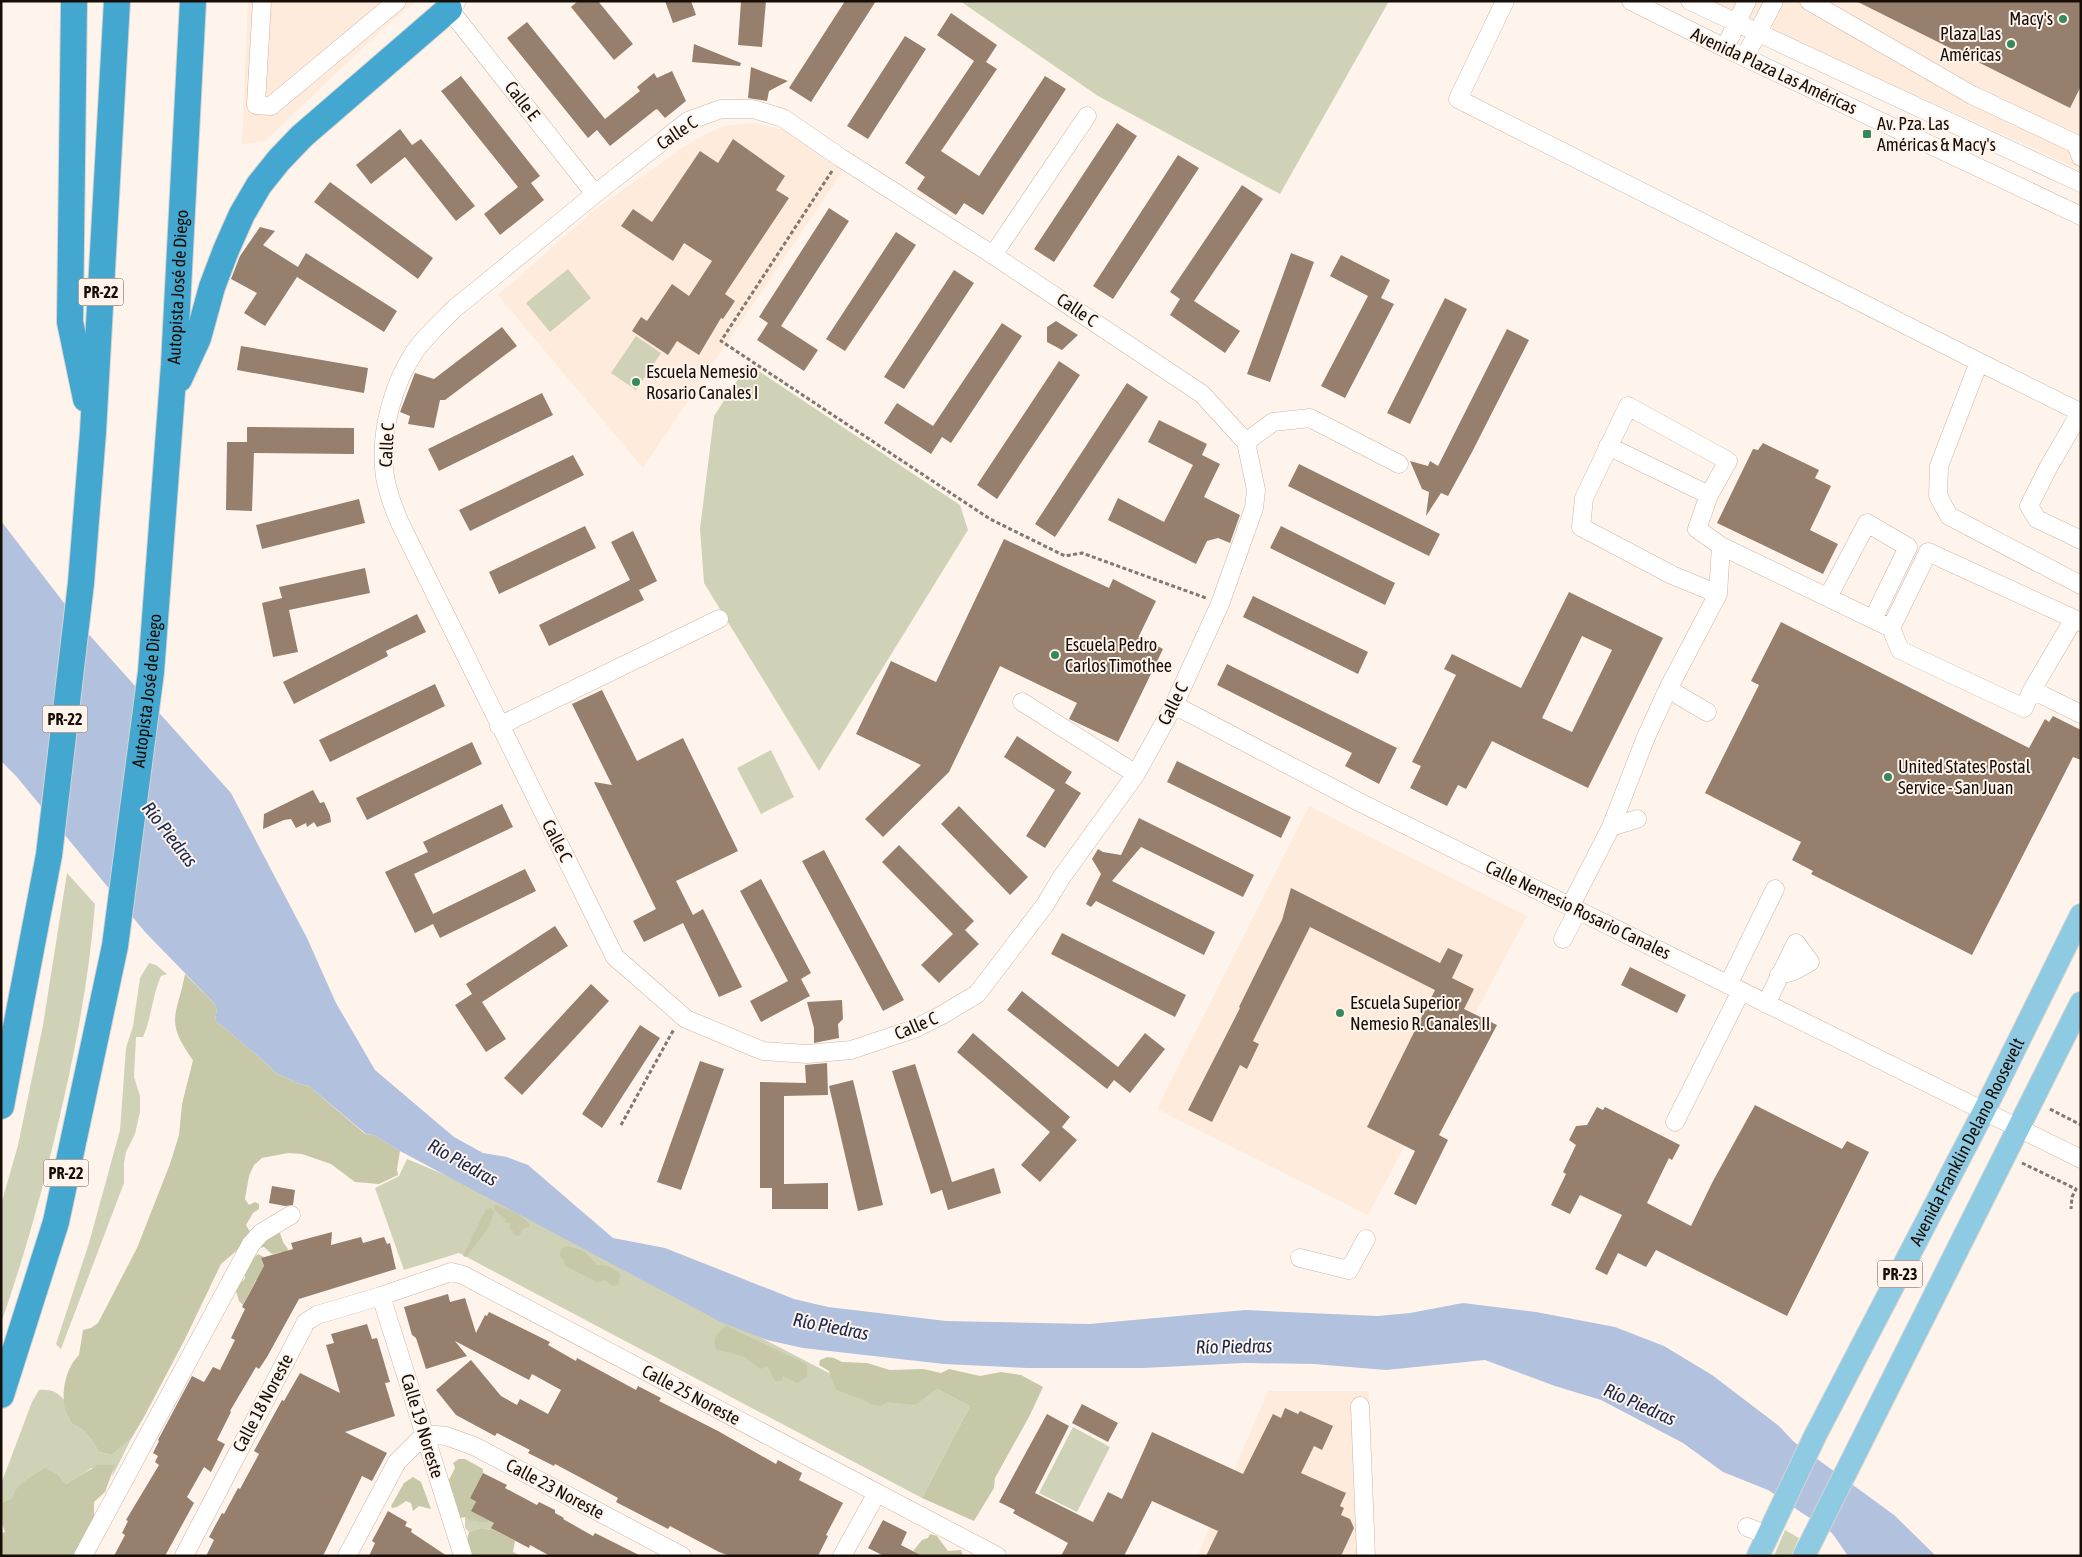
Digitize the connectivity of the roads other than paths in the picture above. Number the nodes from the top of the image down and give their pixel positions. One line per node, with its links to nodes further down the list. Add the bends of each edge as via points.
1 (74, 1): 26 (highway, via 70,322)
2 (117, 1): 26 (highway, PR-22)
3 (193, 1): 24 (highway, Autopista José de Diego / PR-22)
4 (262, 1): 5 (street, via 256,105 271,106)
5 (397, 1)
6 (1505, 1): 23 (street, via 1458,99)
7 (1631, 1): 15 (street, Avenida Plaza Las Américas)
8 (1690, 1): 13 (street, Avenida Plaza Las Américas)
9 (1747, 1): 13 (street)
10 (1774, 1): 14 (street)
11 (1809, 1): 18 (street, via 1972,95)
12 (454, 5): 20 (street, Calle E); 24 (highway, via 302,136 259,185 226,250 198,338)
13 (1736, 24): 14 (street, Avenida Plaza Las Américas); 15 (street)
14 (1757, 34): 16 (street); 19 (street, Avenida Plaza Las Américas)
15 (1725, 48): 16 (street, Avenida Plaza Las Américas)
16 (1746, 57): 21 (street, Avenida Plaza Las Américas)
17 (1087, 116): 22 (street)
18 (2079, 145)
19 (2081, 182)
20 (594, 194): 22 (street, Calle C, via 688,121 721,108 753,109 783,118); 46 (street, Calle C, via 434,329 415,352 400,381 387,420 384,470 398,517)
21 (2081, 216)
22 (993, 254): 27 (street, Calle C, via 1202,394)
23 (1979, 362): 25 (street); 33 (street, via 1939,466 1938,496 1949,516)
24 (172, 393): 67 (highway, Autopista José de Diego / PR-22, via 150,672 115,946 56,1222)
25 (2080, 411): 31 (street, via 2029,506 2037,519)
26 (92, 432): 58 (highway, PR-22, via 81,583 49,855)
27 (1246, 442): 29 (street, via 1273,422 1310,418); 43 (street, Calle C, via 1256,490 1254,508 1220,604)
28 (1608, 446): 30 (street); 30 (street, via 1628,406 1728,461); 34 (street, via 1584,498 1581,527 1672,575)
29 (1399, 464)
30 (1709, 495): 32 (street, via 1697,529)
31 (2081, 540)
32 (1721, 546): 34 (street); 35 (street)
33 (2081, 585)
34 (1718, 594): 40 (street)
35 (1828, 598): 37 (street); 37 (street, via 1867,523 1908,548)
36 (719, 619): 46 (street)
37 (1873, 619): 39 (street)
38 (2077, 621): 39 (street, via 1928,552); 41 (street)
39 (1892, 628): 41 (street, via 1900,650 2024,708)
40 (1668, 689): 44 (street); 49 (street)
41 (2032, 690): 45 (street)
42 (1022, 702): 47 (street)
43 (1174, 705): 47 (street, Calle C); 51 (street, Calle Nemesio Rosario Canales, via 1363,804)
44 (1708, 712)
45 (2081, 714)
46 (499, 726): 47 (street, Calle C, via 615,957 682,1015 763,1051 807,1054 851,1050 914,1029 977,994 1045,905)
47 (1136, 774)
48 (1636, 819): 49 (street)
49 (1611, 827): 51 (street)
50 (1775, 889): 55 (street)
51 (1574, 908): 53 (street); 55 (street, Calle Nemesio Rosario Canales)
52 (2081, 915): 59 (main road, Avenida Franklin Delano Roosevelt / PR-23)
53 (1563, 939)
54 (1779, 975): 54 (street, via 1796,943 1810,962); 57 (street)
55 (1735, 988): 57 (street, Calle Nemesio Rosario Canales); 60 (street)
56 (2081, 1003): 61 (main road, PR-23)
57 (1766, 1004): 59 (street, Calle Nemesio Rosario Canales)
58 (1, 1106)
59 (1984, 1111): 61 (street, Calle Nemesio Rosario Canales); 71 (main road, Avenida Franklin Delano Roosevelt / PR-23, via 1815,1436)
60 (1675, 1122)
61 (2018, 1128): 62 (street, Calle Nemesio Rosario Canales); 82 (main road, PR-23)
62 (2081, 1159)
63 (291, 1215): 73 (street, via 261,1233 251,1244)
64 (1366, 1239): 65 (street, via 1349,1270)
65 (1300, 1258)
66 (381, 1296): 69 (street, Calle 19 Noreste); 70 (street, Calle 25 Noreste, via 451,1272 457,1273); 74 (street, Calle 18 Noreste, via 317,1315 306,1322)
67 (1, 1395)
68 (1360, 1406): 80 (street)
69 (425, 1434): 75 (street, via 397,1462); 76 (street, Calle 19 Noreste); 77 (street, Calle 23 Noreste, via 446,1436 474,1446)
70 (876, 1493): 78 (street); 79 (street, Calle 25 Noreste)
71 (1773, 1526): 72 (street); 81 (main road, Avenida Franklin Delano Roosevelt / PR-23)
72 (1747, 1527)
73 (83, 1556)
74 (184, 1556)
75 (347, 1556)
76 (463, 1556)
77 (682, 1556)
78 (842, 1556)
79 (997, 1556)
80 (1366, 1556)
81 (1758, 1556)
82 (1804, 1556)

